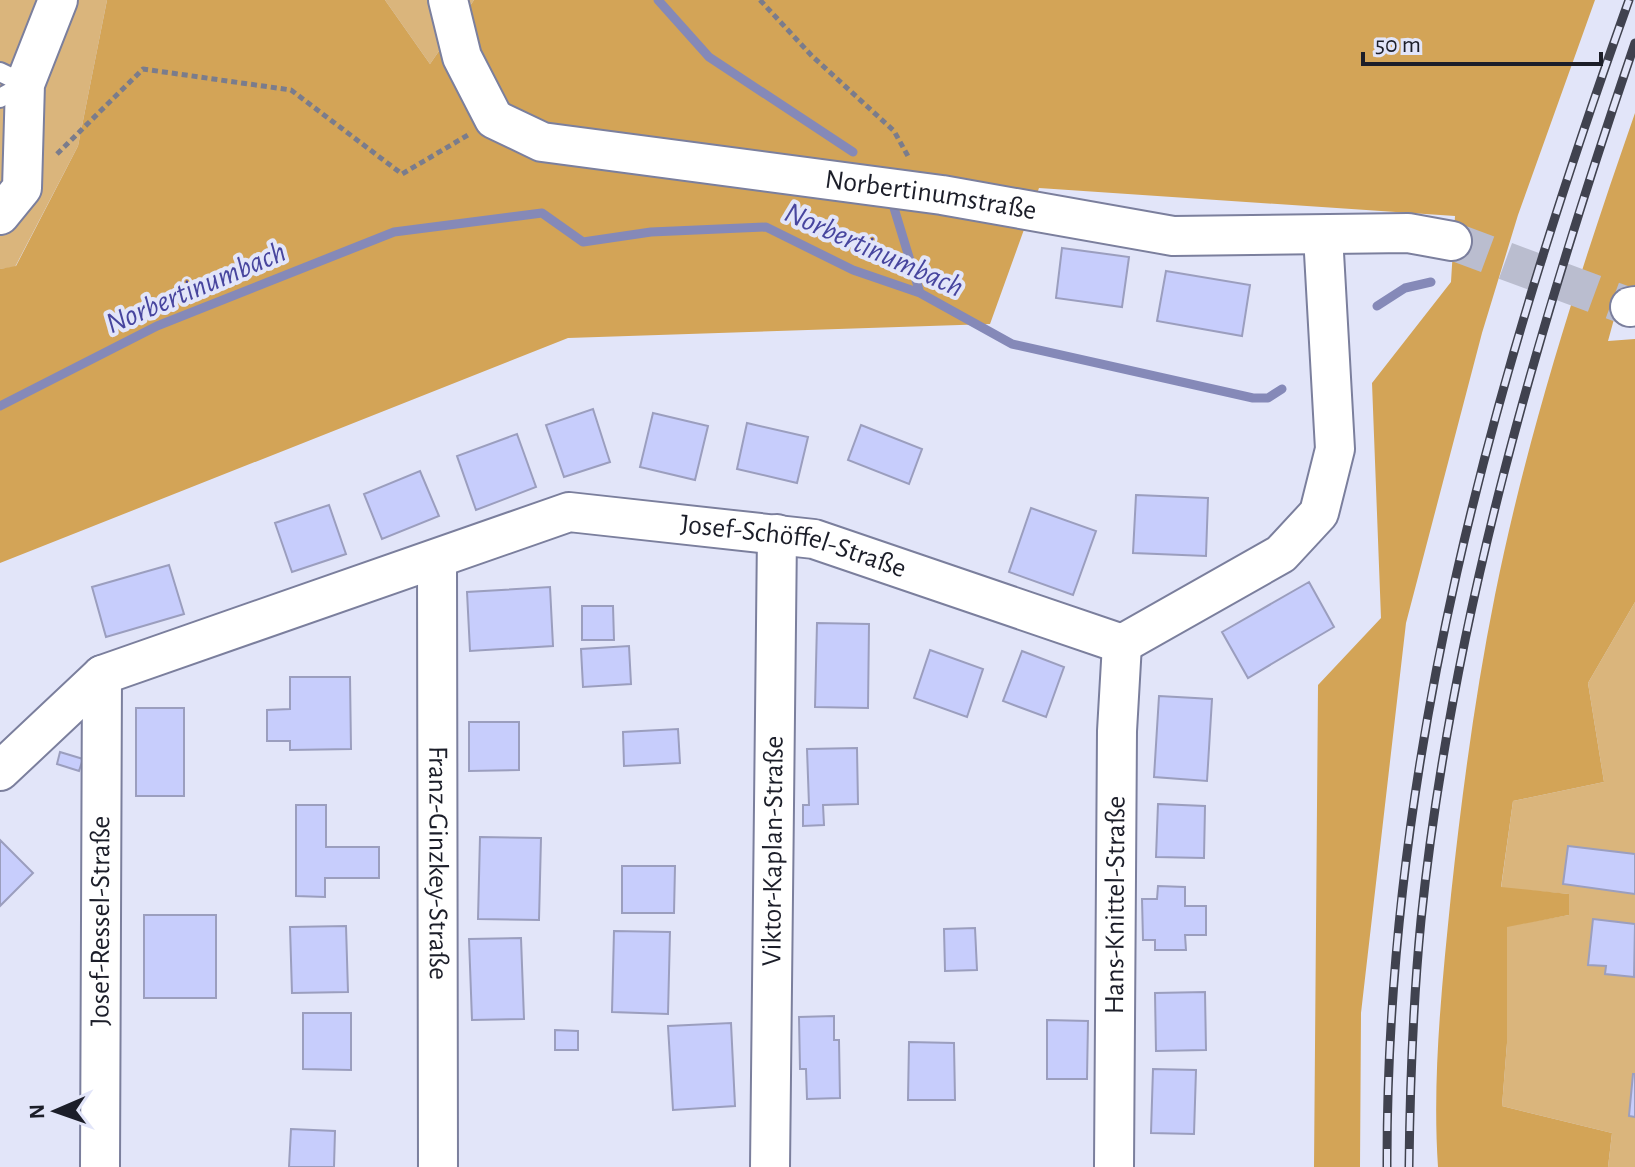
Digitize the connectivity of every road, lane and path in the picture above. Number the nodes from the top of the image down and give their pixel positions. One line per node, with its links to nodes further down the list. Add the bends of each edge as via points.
1 (58, 0): 4 (street)
2 (448, 0): 5 (street, via 462,57)
3 (760, 0): 6 (path, via 894,131)
4 (8, 85): 7 (street)
5 (494, 119): 6 (street, Norbertinumstraße, via 542,142); 7 (path, via 402,174 291,90 143,69)
6 (930, 193): 8 (street, Norbertinumstraße, via 1173,236)
7 (11, 201)
8 (1323, 235): 9 (street, Norbertinumstraße, via 1408,233); 12 (street, via 1335,449 1319,513 1281,554)
9 (1452, 241)
10 (777, 534): 11 (street, Josef-Schöffel-Straße, via 569,512); 12 (street, Josef-Schöffel-Straße, via 814,539); 17 (street, Viktor-Kaplan-Straße)
11 (437, 561): 13 (street, Josef-Schöffel-Straße); 16 (street, Franz-Ginzkey-Straße)
12 (1122, 644): 18 (street, Hans-Knittel-Straße)
13 (102, 675): 14 (street, Josef-Schöffel-Straße); 15 (street, Josef-Ressel-Straße)
14 (0, 771)
15 (100, 1167)
16 (438, 1167)
17 (770, 1167)
18 (1114, 1167)

